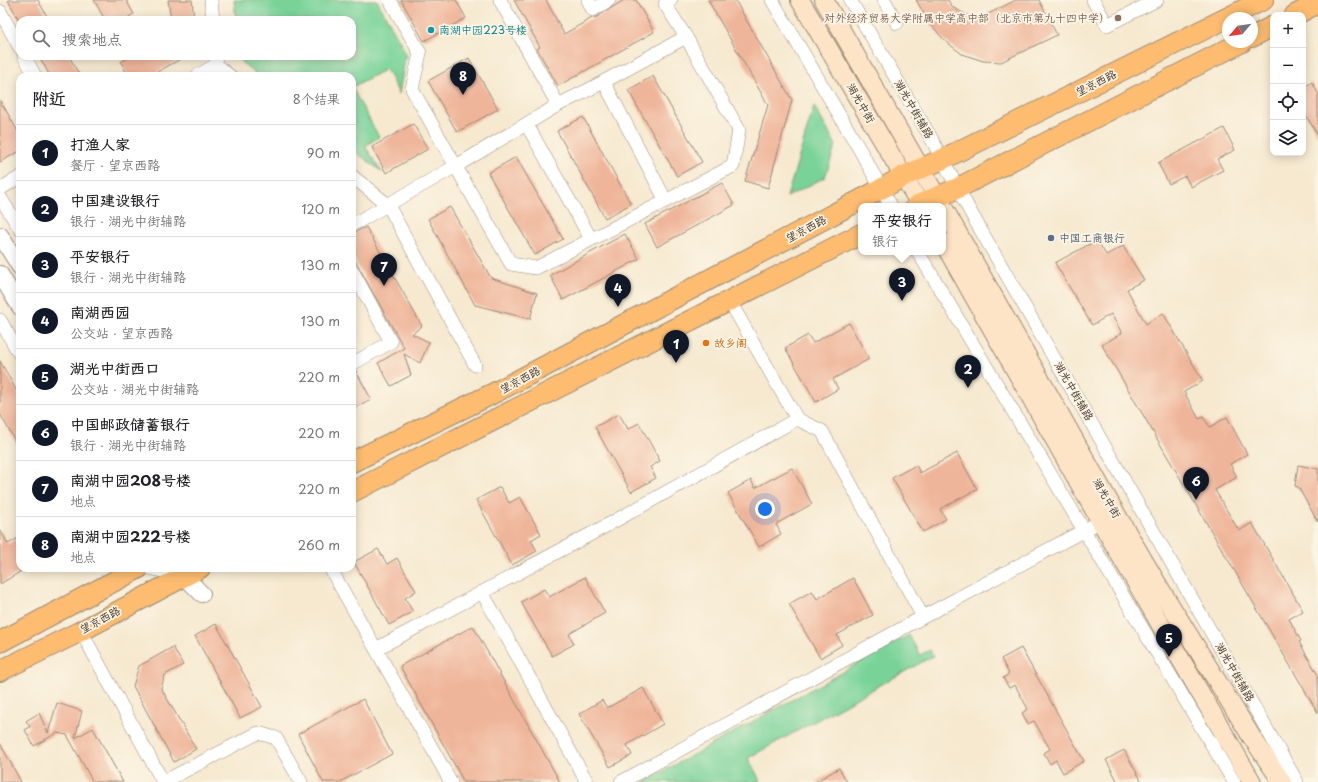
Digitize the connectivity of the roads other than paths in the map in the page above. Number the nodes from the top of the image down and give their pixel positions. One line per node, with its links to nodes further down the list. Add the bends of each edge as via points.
1 (211, 0): 18 (street)
2 (390, 0): 34 (street, via 420,53 412,89)
3 (500, 0): 31 (street)
4 (588, 0): 5 (street, via 593,10)
5 (609, 0)
6 (671, 0): 22 (street, via 665,4)
7 (772, 0): 40 (street)
8 (800, 0): 35 (main road, 湖光中街)
9 (824, 0): 35 (main road, 湖光中街)
10 (850, 0): 33 (street, 湖光中街辅路)
11 (884, 0): 19 (street)
12 (1093, 0): 13 (street, via 1107,25)
13 (1157, 0)
14 (1251, 3): 33 (main road, 望京西路)
15 (1318, 3): 17 (main road)
16 (0, 11): 23 (street)
17 (1301, 12)
18 (213, 16)
19 (898, 23)
20 (1270, 28): 21 (main road)
21 (1258, 34)
22 (686, 37): 30 (street); 42 (street, via 739,130 733,166)
23 (16, 41)
24 (1230, 48): 38 (main road)
25 (26, 60): 27 (street)
26 (216, 60): 28 (street); 29 (street)
27 (33, 72)
28 (202, 72)
29 (226, 72)
30 (604, 82): 31 (street); 42 (street)
31 (558, 105): 32 (street)
32 (527, 125): 34 (street); 52 (street)
33 (943, 160): 35 (main road, 望京西路); 38 (street, 湖光中街辅路)
34 (456, 166): 46 (street); 52 (street, via 511,264 536,268)
35 (913, 172): 40 (main road, 望京西路); 44 (main road, 湖光中街)
36 (16, 179): 39 (street)
37 (356, 179): 46 (street)
38 (958, 188): 45 (main road); 86 (street, 湖光中街辅路)
39 (0, 189)
40 (881, 189): 43 (street); 65 (main road, 望京西路, via 492,394)
41 (0, 197): 47 (street)
42 (666, 200): 52 (street)
43 (889, 203)
44 (929, 203)
45 (932, 203)
46 (388, 205): 48 (street); 63 (street)
47 (16, 223)
48 (356, 223)
49 (946, 231): 85 (main road, 湖光中街, via 1239,717)
50 (0, 235): 55 (street)
51 (858, 236): 59 (main road)
52 (591, 239)
53 (946, 247): 67 (main road, 湖光中街)
54 (920, 255): 68 (street)
55 (16, 261)
56 (0, 274): 58 (street)
57 (356, 277): 62 (street, via 391,342)
58 (16, 300)
59 (729, 300): 64 (street); 66 (main road)
60 (0, 320): 61 (street)
61 (16, 347)
62 (356, 362)
63 (475, 365)
64 (797, 419): 72 (street); 73 (street, via 822,431)
65 (356, 460)
66 (356, 490)
67 (1101, 522): 68 (street); 84 (main road, 湖光中街)
68 (1084, 530): 73 (street); 83 (street)
69 (131, 572): 75 (main road)
70 (188, 572): 74 (main road, 望京西路)
71 (332, 572): 76 (street)
72 (482, 592): 76 (street); 81 (street)
73 (923, 617): 82 (street)
74 (81, 631): 77 (main road, 望京西路); 78 (street)
75 (0, 642)
76 (376, 649): 80 (street)
77 (0, 671)
78 (163, 782): 79 (street, via 258,733 276,738)
79 (301, 782)
80 (451, 782)
81 (587, 782)
82 (621, 782)
83 (1234, 782)
84 (1252, 782)
85 (1282, 782)
86 (1297, 782)

